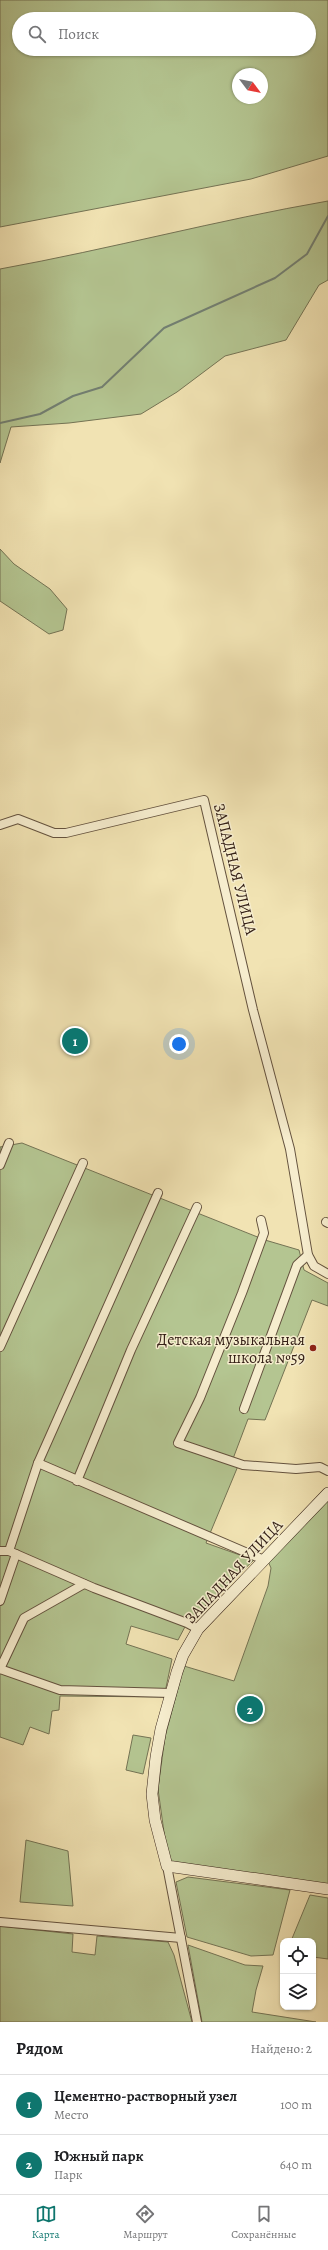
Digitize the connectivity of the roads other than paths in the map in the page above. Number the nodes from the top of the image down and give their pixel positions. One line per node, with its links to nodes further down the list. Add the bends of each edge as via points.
1 (0, 825): 8 (street, ЗАПАДНАЯ УЛИЦА, via 18,819 54,833 66,834 204,800 253,1010 290,1149)
2 (9, 1143): 4 (street)
3 (84, 1163): 10 (street)
4 (0, 1164)
5 (158, 1193): 12 (street)
6 (197, 1207): 14 (street, via 132,1350)
7 (261, 1220): 13 (street, via 264,1233 242,1293 200,1398 178,1443 243,1465 296,1469 320,1467)
8 (308, 1255): 9 (street, via 314,1266); 11 (street, via 297,1265)
9 (328, 1274)
10 (0, 1347)
11 (244, 1409)
12 (38, 1463): 14 (street); 17 (street)
13 (328, 1471)
14 (77, 1481): 18 (street)
15 (328, 1493): 18 (street, ЗАПАДНАЯ УЛИЦА)
16 (0, 1551): 17 (street)
17 (13, 1553): 19 (street); 20 (street)
18 (264, 1560): 21 (street, ЗАПАДНАЯ УЛИЦА)
19 (84, 1584): 21 (street); 22 (street, via 24,1618)
20 (0, 1601)
21 (198, 1629): 23 (street, ЗАПАДНАЯ УЛИЦА, via 183,1655)
22 (0, 1669): 23 (street, via 60,1690)
23 (171, 1693): 24 (street, ЗАПАДНАЯ УЛИЦА, via 161,1729 152,1794 155,1820)
24 (167, 1866): 25 (street); 27 (street)
25 (328, 1889)
26 (0, 1922): 27 (street)
27 (181, 1938): 28 (street)
28 (198, 2022)

